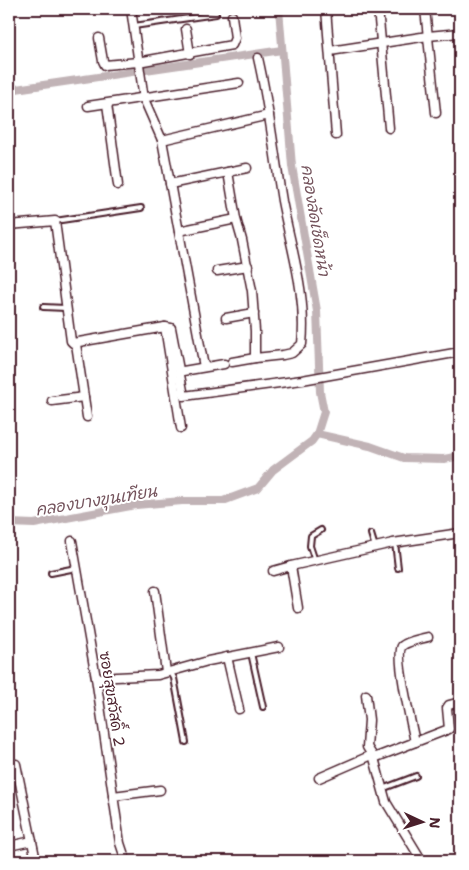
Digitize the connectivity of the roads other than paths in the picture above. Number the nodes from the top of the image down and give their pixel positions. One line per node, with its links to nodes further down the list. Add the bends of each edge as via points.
1 (131, 9): 7 (street)
2 (326, 9): 13 (street)
3 (378, 9): 12 (street)
4 (426, 9): 10 (street)
5 (216, 14): 7 (lane)
6 (232, 16): 14 (street, via 236,38 232,45)
7 (134, 26): 16 (street)
8 (186, 29): 14 (street)
9 (460, 33): 10 (street)
10 (428, 36): 12 (street); 21 (street)
11 (99, 38): 16 (street, via 105,65)
12 (382, 43): 13 (street); 23 (street)
13 (330, 51): 24 (street)
14 (190, 54): 16 (street)
15 (258, 58): 22 (street)
16 (139, 65): 18 (street)
17 (238, 83): 18 (street)
18 (144, 98): 19 (street); 25 (street)
19 (107, 104): 20 (street); 29 (street)
20 (88, 106)
21 (436, 113)
22 (269, 115): 25 (street); 44 (street, via 304,320 302,344 292,353)
23 (389, 128)
24 (336, 135)
25 (162, 140): 28 (street)
26 (247, 168): 27 (street)
27 (228, 172): 28 (street); 31 (street)
28 (170, 184): 34 (street)
29 (118, 185)
30 (141, 208): 32 (lane)
31 (236, 219): 34 (street); 35 (street)
32 (56, 221): 33 (street); 38 (street)
33 (9, 225)
34 (179, 232): 45 (street)
35 (248, 266): 36 (street); 39 (street)
36 (217, 271)
37 (43, 306): 38 (lane)
38 (66, 308): 42 (street, via 71,341)
39 (254, 313): 40 (street); 44 (street)
40 (226, 318)
41 (165, 327): 42 (street); 43 (street, via 172,329 184,396 302,380); 50 (street)
42 (76, 344): 47 (street)
43 (460, 352)
44 (255, 358): 45 (street)
45 (204, 367): 46 (street)
46 (183, 371)
47 (84, 397): 48 (street); 49 (street)
48 (52, 401)
49 (87, 417)
50 (181, 428)
51 (321, 530): 57 (lane, via 311,536)
52 (460, 533): 55 (street)
53 (371, 534): 56 (lane)
54 (72, 541): 59 (street, ซอยสุขสวัสดิ์ 2)
55 (395, 543): 56 (street); 60 (lane)
56 (375, 547): 57 (street)
57 (315, 561): 58 (street)
58 (291, 566): 61 (street); 64 (street)
59 (76, 568): 62 (lane); 70 (street, ซอยสุขสวัสดิ์ 2)
60 (398, 568)
61 (273, 571)
62 (52, 573)
63 (155, 591): 69 (street)
64 (298, 608)
65 (428, 637): 76 (street, via 404,645 400,652)
66 (279, 647): 67 (street)
67 (251, 652): 68 (street); 73 (lane)
68 (227, 657): 69 (street); 74 (street)
69 (168, 671): 70 (street, via 158,675); 75 (lane, via 174,678)
70 (96, 678): 83 (street, ซอยสุขสวัสดิ์ 2)
71 (366, 695): 77 (street, via 369,720 367,747)
72 (460, 702): 76 (street, via 447,708 449,728)
73 (262, 707)
74 (239, 709)
75 (186, 742)
76 (415, 742): 77 (street)
77 (373, 756): 80 (street); 81 (street)
78 (16, 764): 84 (street)
79 (416, 776): 81 (lane)
80 (319, 778)
81 (382, 789): 88 (street, via 386,802)
82 (160, 790): 83 (street)
83 (113, 796): 87 (street, ซอยสุขสวัสดิ์ 2)
84 (32, 841): 85 (street); 86 (street)
85 (9, 846)
86 (36, 861)
87 (126, 861)
88 (422, 861)

